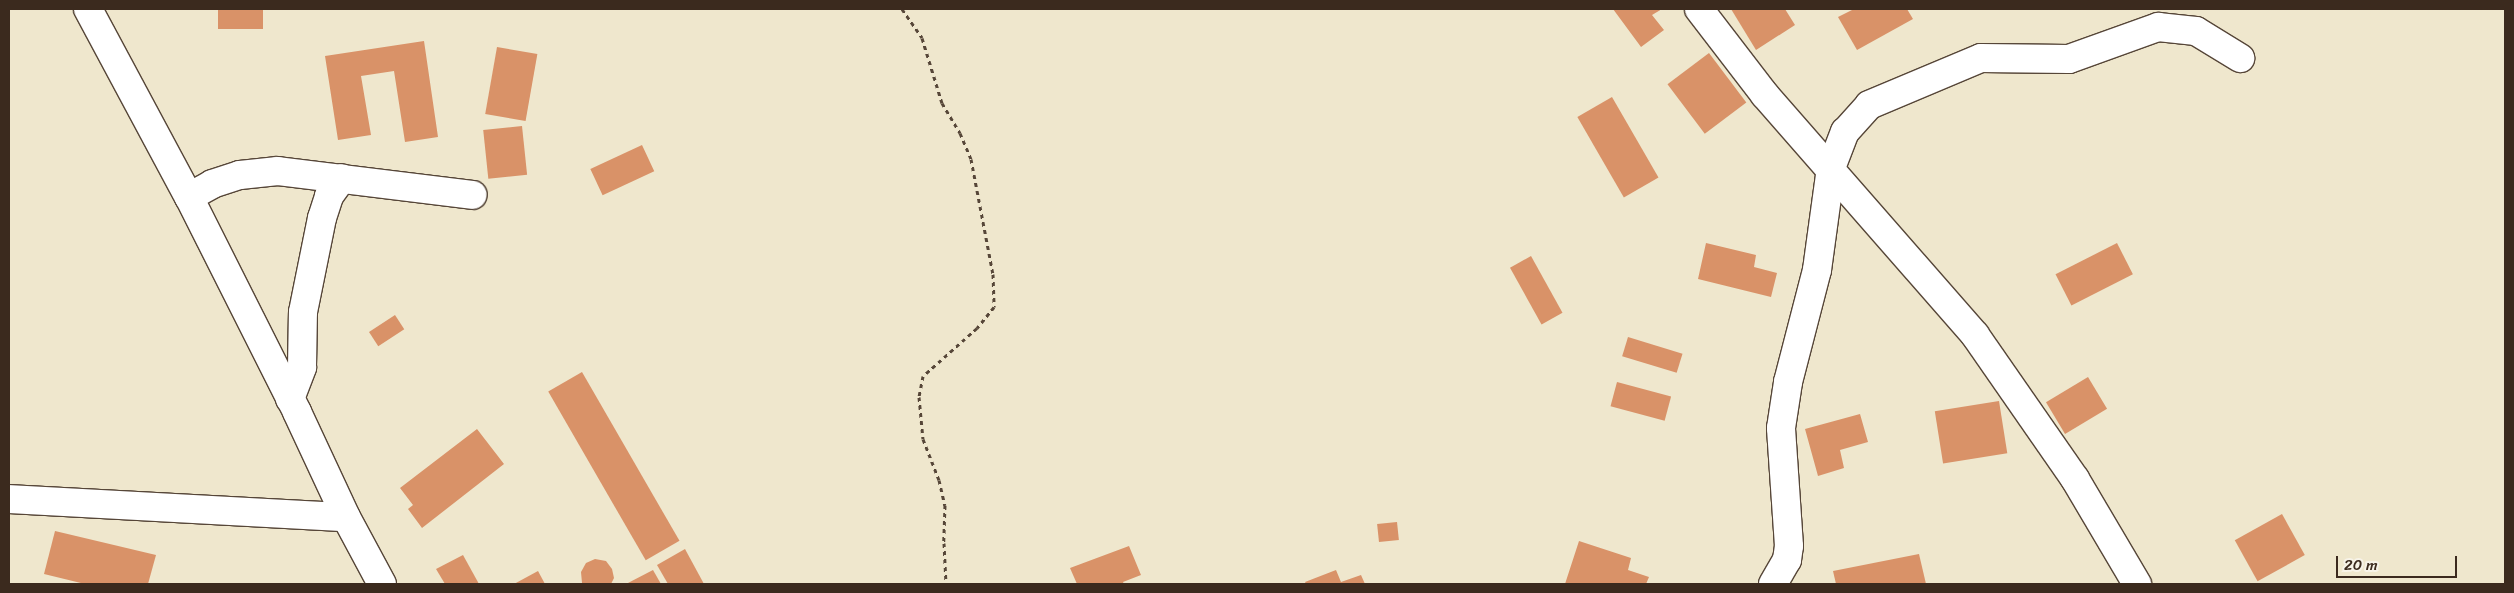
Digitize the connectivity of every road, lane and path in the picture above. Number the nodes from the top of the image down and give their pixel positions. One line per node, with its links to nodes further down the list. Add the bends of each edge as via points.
1 (88, 9): 8 (street)
2 (902, 9): 13 (path, via 922,38 942,103 960,132 971,159 994,274 994,307 977,328 923,376 919,397 923,439 945,505)
3 (1699, 9): 5 (street, via 1765,96)
4 (2240, 58): 5 (street, via 2196,30 2158,27 2069,59 1981,58 1869,105 1845,132)
5 (1831, 168): 14 (street, via 1817,270 1788,382 1781,428 1790,546 1787,560); 15 (street, via 1975,334 2076,479)
6 (342, 178): 7 (street); 8 (street, via 278,171 250,174 212,184); 9 (street, via 329,196 322,218 303,312 302,367)
7 (472, 195)
8 (189, 197): 9 (street)
9 (290, 399): 11 (street)
10 (9, 499): 11 (street)
11 (346, 517): 12 (street)
12 (382, 584)
13 (946, 584)
14 (1773, 584)
15 (2137, 584)

